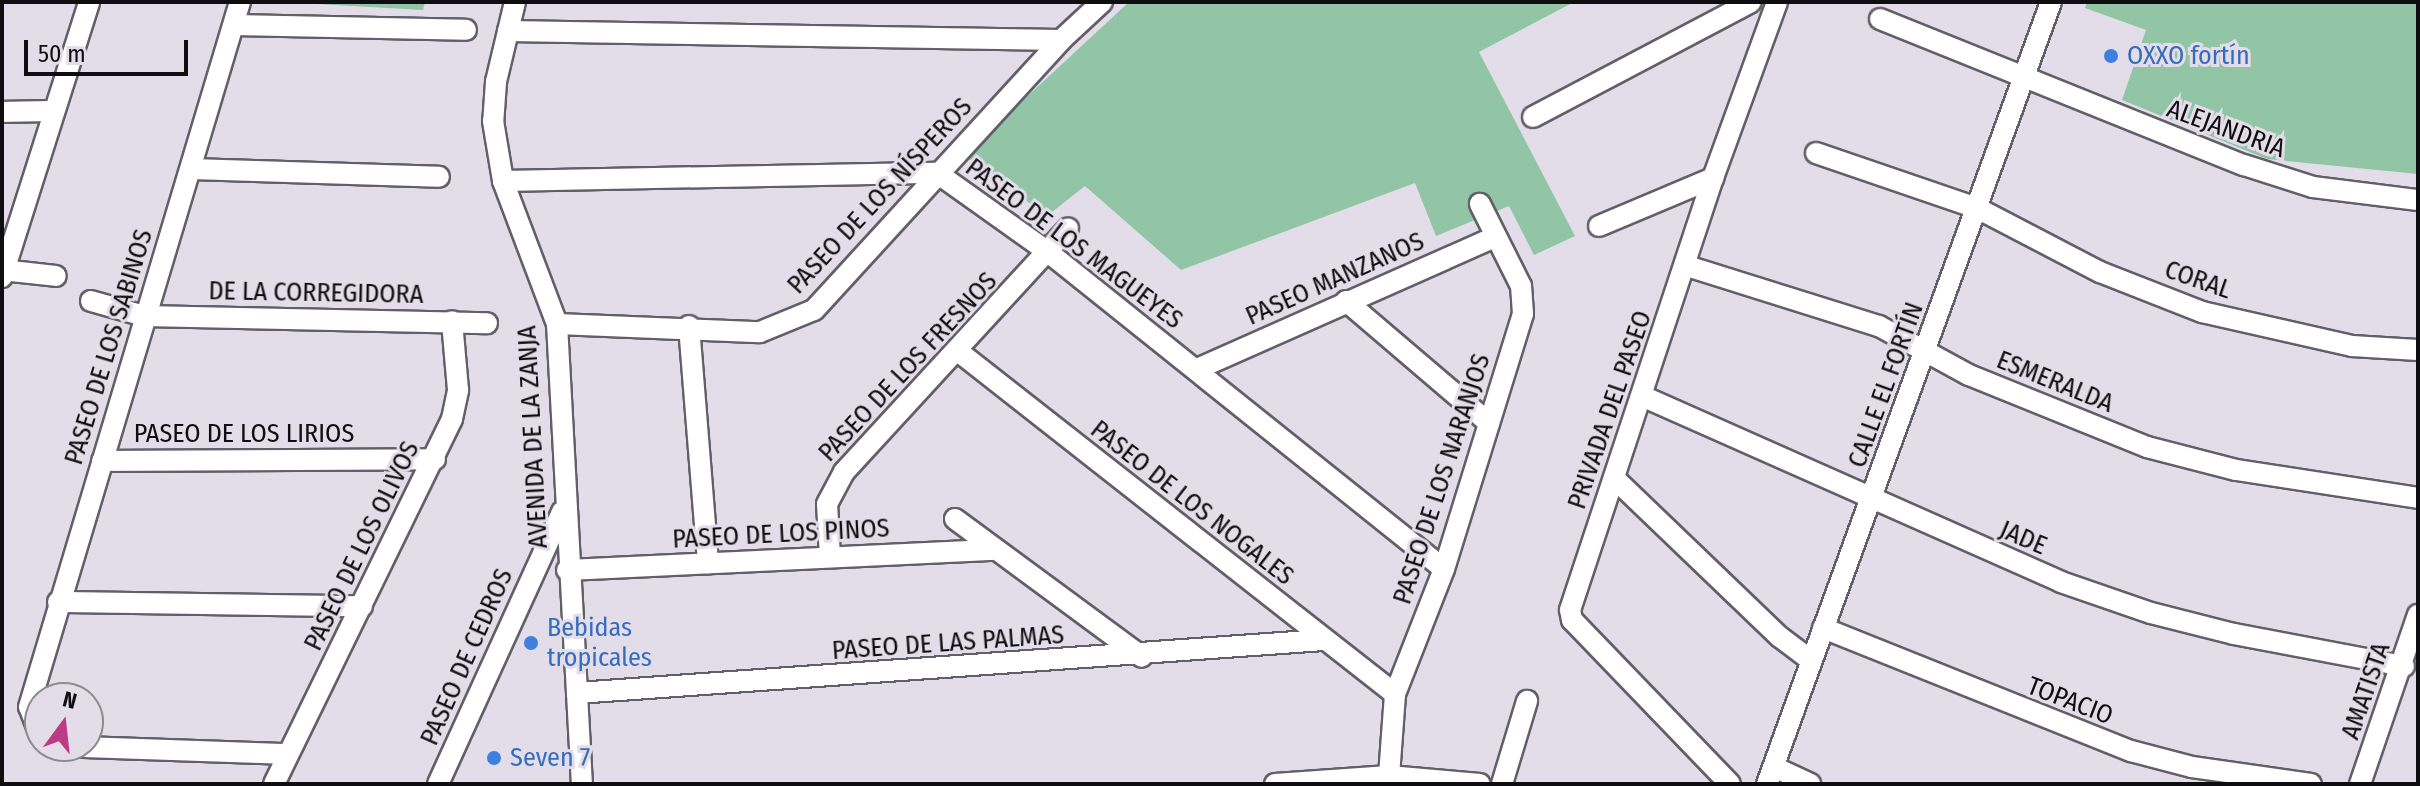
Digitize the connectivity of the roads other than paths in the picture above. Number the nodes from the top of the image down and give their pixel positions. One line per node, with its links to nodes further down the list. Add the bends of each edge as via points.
1 (89, 2): 14 (street)
2 (240, 2): 9 (street, PASEO DE LOS SABINOS)
3 (515, 2): 11 (street, AVENIDA DE LA ZANJA)
4 (1102, 2): 12 (street, PASEO DE LOS NÍSPEROS)
5 (1751, 2): 16 (street)
6 (1777, 2): 21 (street, PRIVADA DEL PASEO)
7 (2051, 2): 13 (street, CALLE EL FORTÍN)
8 (1880, 19): 13 (street, ALEJANDRIA)
9 (234, 25): 10 (street); 18 (street, PASEO DE LOS SABINOS)
10 (466, 30)
11 (508, 31): 12 (street); 22 (street, AVENIDA DE LA ZANJA, via 493,121)
12 (1061, 40): 19 (street, PASEO DE LOS NÍSPEROS)
13 (2024, 80): 23 (street, ALEJANDRIA, via 2313,187); 25 (street, CALLE EL FORTÍN)
14 (54, 111): 15 (street); 31 (street)
15 (2, 112)
16 (1533, 117)
17 (1816, 153): 25 (street, CORAL)
18 (191, 169): 20 (street); 35 (street, PASEO DE LOS SABINOS)
19 (937, 173): 22 (street, PASEO DE LOS MAGUEYES); 29 (street, PASEO DE LOS MAGUEYES); 39 (street, PASEO DE LOS NÍSPEROS, via 814,310 760,332)
20 (439, 177)
21 (1713, 178): 26 (street); 30 (street, PRIVADA DEL PASEO)
22 (503, 181): 38 (street, AVENIDA DE LA ZANJA)
23 (2418, 200)
24 (1480, 204): 28 (street, PASEO DE LOS NARANJOS)
25 (1977, 208): 40 (street, CORAL, via 2100,272 2202,312 2352,346); 41 (street, CALLE EL FORTÍN)
26 (1599, 226)
27 (1068, 228): 29 (street, PASEO DE LOS FRESNOS)
28 (1495, 237): 34 (street, PASEO MANZANOS); 45 (street, PASEO DE LOS NARANJOS, via 1525,298)
29 (1048, 252): 42 (street, PASEO DE LOS FRESNOS); 43 (street, PASEO DE LOS MAGUEYES)
30 (1687, 266): 41 (street, ESMERALDA, via 1879,326); 44 (street, PRIVADA DEL PASEO)
31 (3, 272): 32 (street)
32 (56, 276)
33 (91, 301): 35 (street, DE LA CORREGIDORA)
34 (1346, 301): 43 (street, PASEO MANZANOS); 45 (street)
35 (144, 316): 36 (street, DE LA CORREGIDORA); 47 (street, PASEO DE LOS SABINOS)
36 (452, 321): 37 (street, DE LA CORREGIDORA); 46 (street, PASEO DE LOS OLIVOS, via 458,390)
37 (487, 323)
38 (557, 324): 39 (street, PASEO DE LOS NÍSPEROS); 51 (street, AVENIDA DE LA ZANJA)
39 (689, 326): 55 (street)
40 (2418, 350)
41 (1926, 351): 49 (street, ESMERALDA, via 1969,375 2147,447 2236,470); 50 (street, CALLE EL FORTÍN)
42 (959, 352): 54 (street, PASEO DE LOS FRESNOS, via 831,491); 62 (street, PASEO DE LOS NOGALES)
43 (1197, 369): 56 (street, PASEO DE LOS MAGUEYES)
44 (1642, 396): 48 (street, PRIVADA DEL PASEO); 50 (street, JADE)
45 (1489, 423): 56 (street, PASEO DE LOS NARANJOS)
46 (435, 459): 47 (street, PASEO DE LOS LIRIOS); 59 (street, PASEO DE LOS OLIVOS)
47 (102, 461): 58 (street, PASEO DE LOS SABINOS)
48 (1614, 478): 64 (street, via 1780,637); 80 (street, PRIVADA DEL PASEO, via 1570,616)
49 (2418, 498)
50 (1872, 501): 61 (street, CALLE EL FORTÍN); 65 (street, JADE, via 2061,582 2151,613)
51 (564, 509): 57 (street, AVENIDA DE LA ZANJA); 75 (street, PASEO DE CEDROS)
52 (955, 519): 53 (street)
53 (996, 550): 54 (street, PASEO DE LOS PINOS); 63 (street)
54 (830, 557): 55 (street, PASEO DE LOS PINOS)
55 (708, 563): 57 (street, PASEO DE LOS PINOS)
56 (1444, 569): 68 (street, PASEO DE LOS NARANJOS)
57 (567, 570): 67 (street, AVENIDA DE LA ZANJA)
58 (58, 602): 59 (street); 66 (street, PASEO DE LOS SABINOS)
59 (362, 606): 71 (street, PASEO DE LOS OLIVOS)
60 (2418, 615): 65 (street, AMATISTA)
61 (1823, 628): 64 (street, CALLE EL FORTÍN); 82 (street, TOPACIO, via 2131,751 2192,767)
62 (1323, 640): 63 (street, PASEO DE LAS PALMAS); 68 (street, PASEO DE LOS NOGALES)
63 (1142, 657): 67 (street, PASEO DE LAS PALMAS)
64 (1811, 660): 72 (street, CALLE EL FORTÍN)
65 (2404, 666): 83 (street, AMATISTA)
66 (36, 682)
67 (577, 693): 76 (street, AVENIDA DE LA ZANJA)
68 (1395, 694): 73 (street, PASEO DE LOS NARANJOS)
69 (1527, 701): 79 (street)
70 (104, 748): 71 (street)
71 (287, 754): 74 (street, PASEO DE LOS OLIVOS)
72 (1770, 775): 81 (street)
73 (1389, 776): 77 (street); 78 (street)
74 (274, 784)
75 (438, 784)
76 (582, 784)
77 (1275, 784)
78 (1480, 784)
79 (1502, 784)
80 (1730, 784)
81 (1810, 784)
82 (2311, 784)
83 (2360, 784)

